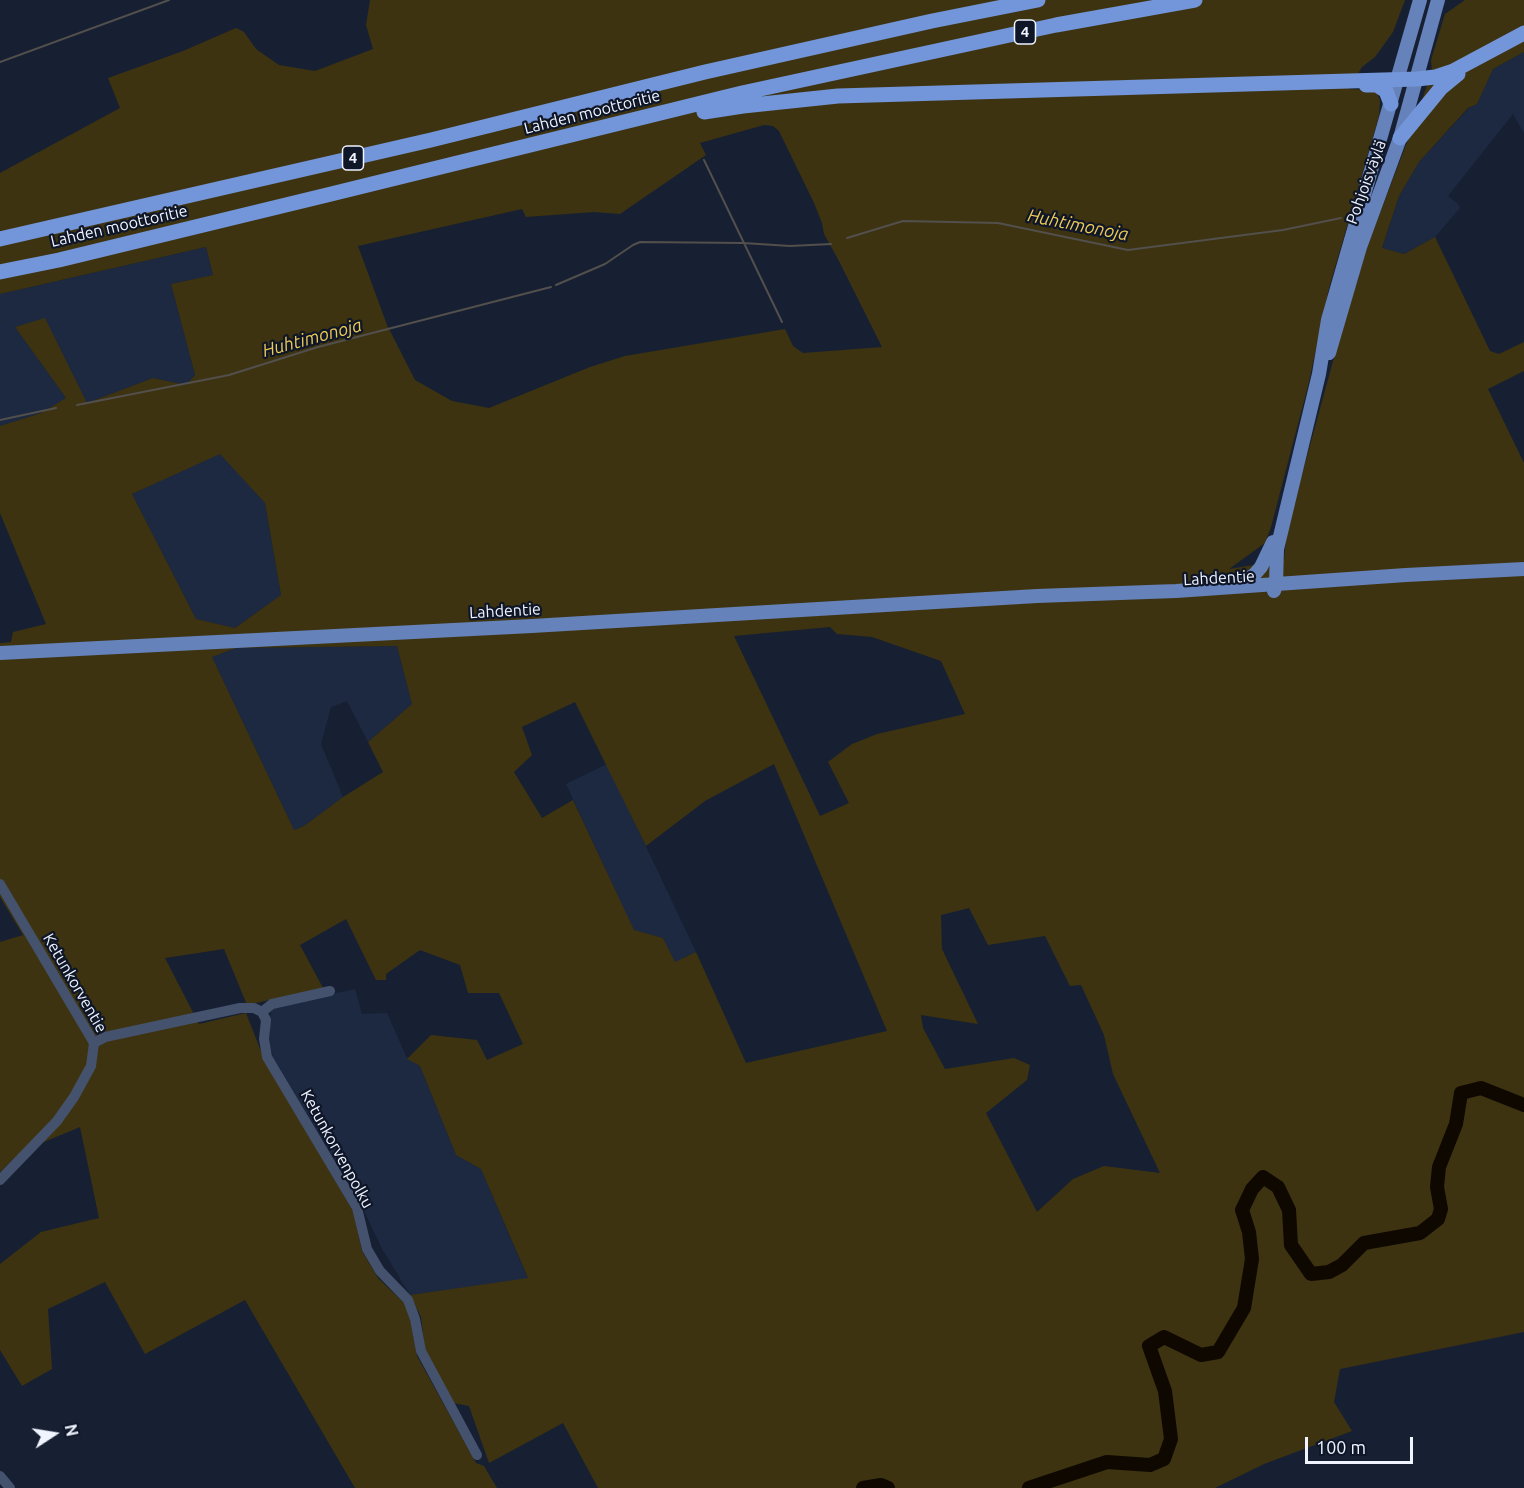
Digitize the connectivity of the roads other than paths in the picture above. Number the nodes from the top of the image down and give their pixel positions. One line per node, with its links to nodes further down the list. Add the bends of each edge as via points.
1 (1010, 0): 6 (highway)
2 (1038, 0): 6 (highway, Lahden moottoritie / 4)
3 (1195, 0): 13 (highway, Lahden moottoritie / 4, via 951,47)
4 (1420, 0): 10 (main road, Pohjoisväylä)
5 (1438, 0): 9 (main road, Pohjoisväylä)
6 (932, 21): 15 (highway, Lahden moottoritie / 4)
7 (1524, 33): 8 (highway)
8 (1488, 54): 9 (highway, via 1454,71); 14 (highway, via 1441,88)
9 (1417, 79): 10 (highway); 14 (main road, Pohjoisväylä)
10 (1399, 80): 11 (highway); 12 (main road, Pohjoisväylä)
11 (1352, 81): 12 (highway, via 1377,85 1386,91); 13 (highway, via 838,96)
12 (1391, 104): 17 (main road, Pohjoisväylä, via 1336,287)
13 (603, 128): 16 (highway, Lahden moottoritie / 4)
14 (1400, 138): 17 (main road, Pohjoisväylä, via 1360,247 1332,346)
15 (0, 239)
16 (0, 272)
17 (1319, 374): 18 (main road, Pohjoisväylä)
18 (1301, 445): 19 (main road, Pohjoisväylä); 22 (main road, Pohjoisväylä, via 1277,549)
19 (1273, 542): 21 (main road, Pohjoisväylä, via 1261,567); 22 (main road, Pohjoisväylä, via 1269,567)
20 (1524, 569): 22 (main road, Lahdentie)
21 (1235, 587): 22 (main road, Lahdentie); 23 (main road, Lahdentie)
22 (1274, 587): 23 (main road, Lahdentie, via 1038,602)
23 (1011, 599): 24 (main road, Lahdentie)
24 (0, 653)
25 (0, 884): 28 (street, Ketunkorventie)
26 (330, 991): 27 (street, via 272,1004)
27 (262, 1012): 28 (street, via 240,1008 105,1037); 30 (street, Ketunkorvenpolku, via 266,1020 267,1057 357,1208 367,1249 380,1271 408,1300 416,1319 421,1351)
28 (94, 1043): 29 (street, Ketunkorventie, via 91,1066 74,1097 57,1121)
29 (0, 1180)
30 (477, 1455)
31 (0, 1476): 32 (street)
32 (10, 1488)

